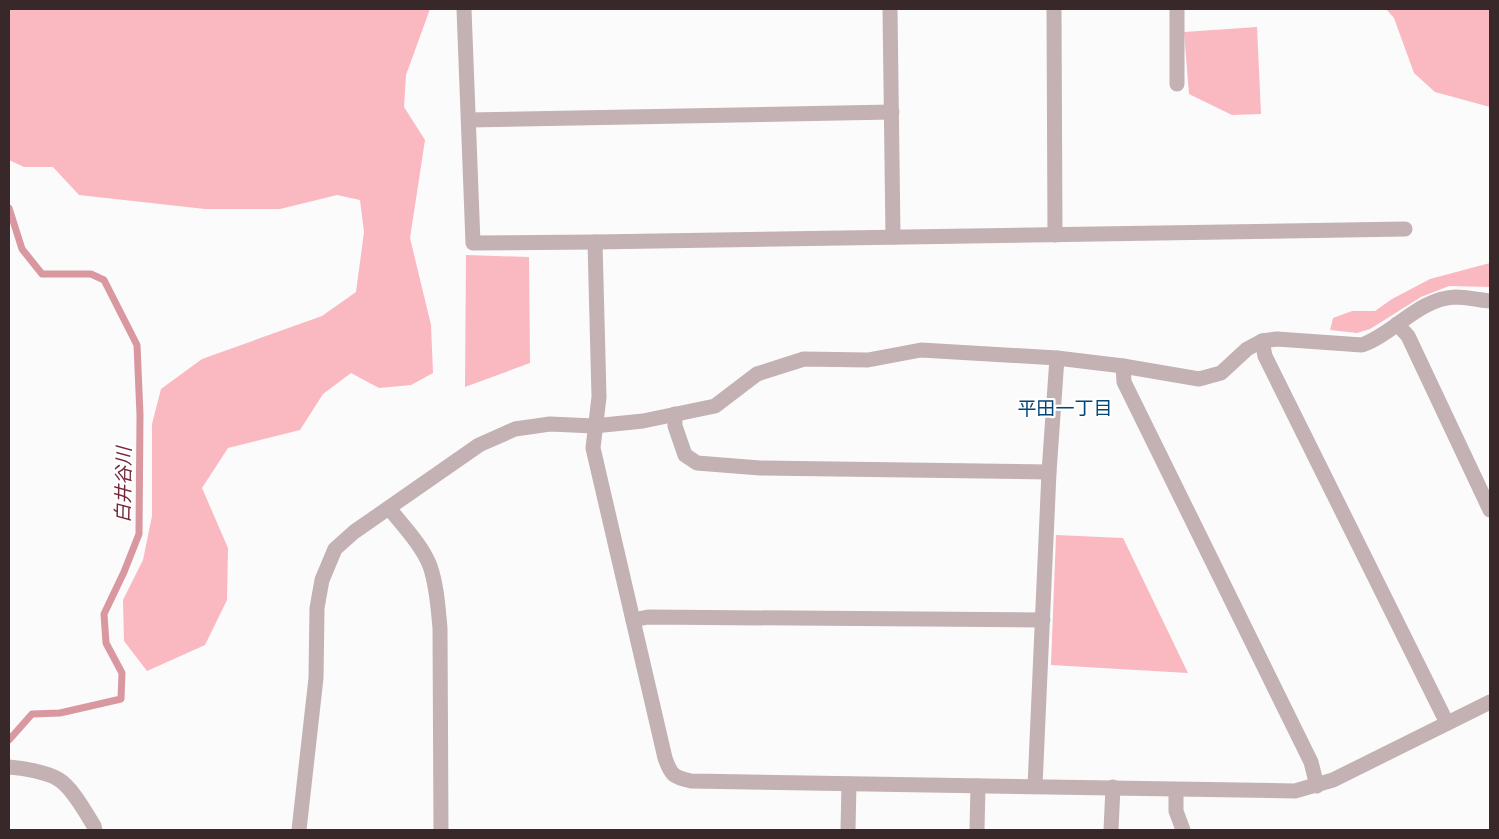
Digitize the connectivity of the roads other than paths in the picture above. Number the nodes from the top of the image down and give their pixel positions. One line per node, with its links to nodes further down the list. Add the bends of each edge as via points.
1 (464, 9): 7 (street)
2 (890, 9): 6 (street)
3 (1054, 9): 9 (street)
4 (1177, 9): 5 (street)
5 (1177, 84)
6 (892, 112): 7 (street); 10 (street)
7 (469, 120): 11 (street, via 473,242)
8 (1405, 229): 9 (street)
9 (1055, 235): 10 (street)
10 (892, 237): 11 (street)
11 (595, 242): 18 (street, via 599,396)
12 (1490, 301): 13 (street, via 1454,297 1427,304)
13 (1397, 324): 14 (street, via 1362,345 1277,339); 21 (street, via 1408,336)
14 (1262, 341): 16 (street, via 1247,349 1221,373 1199,379); 25 (street, via 1265,356)
15 (1057, 358): 16 (street); 17 (street, via 921,350 868,360 804,359 757,374 715,406); 19 (street)
16 (1124, 366): 30 (street, via 1124,382 1311,762)
17 (675, 414): 18 (street); 19 (street, via 686,455 697,463 760,468)
18 (594, 426): 20 (street, via 550,424 515,428 479,445); 22 (street, via 593,448)
19 (1049, 472): 23 (street)
20 (389, 508): 34 (street, via 335,549 322,580 317,608 316,678); 35 (street, via 430,566 438,603)
21 (1490, 510)
22 (633, 620): 23 (street, via 648,617); 27 (street, via 665,758 676,778)
23 (1043, 620): 29 (street)
24 (1490, 702): 25 (street)
25 (1446, 723): 30 (street)
26 (9, 767): 33 (street, via 24,768 59,779 78,800)
27 (849, 784): 28 (street); 36 (street)
28 (978, 786): 29 (street); 37 (street)
29 (1035, 786): 31 (street)
30 (1317, 786): 32 (street, via 1296,791)
31 (1113, 787): 32 (street); 38 (street)
32 (1176, 790): 39 (street, via 1176,811)
33 (94, 830)
34 (298, 830)
35 (441, 830)
36 (848, 830)
37 (977, 830)
38 (1111, 830)
39 (1183, 830)

